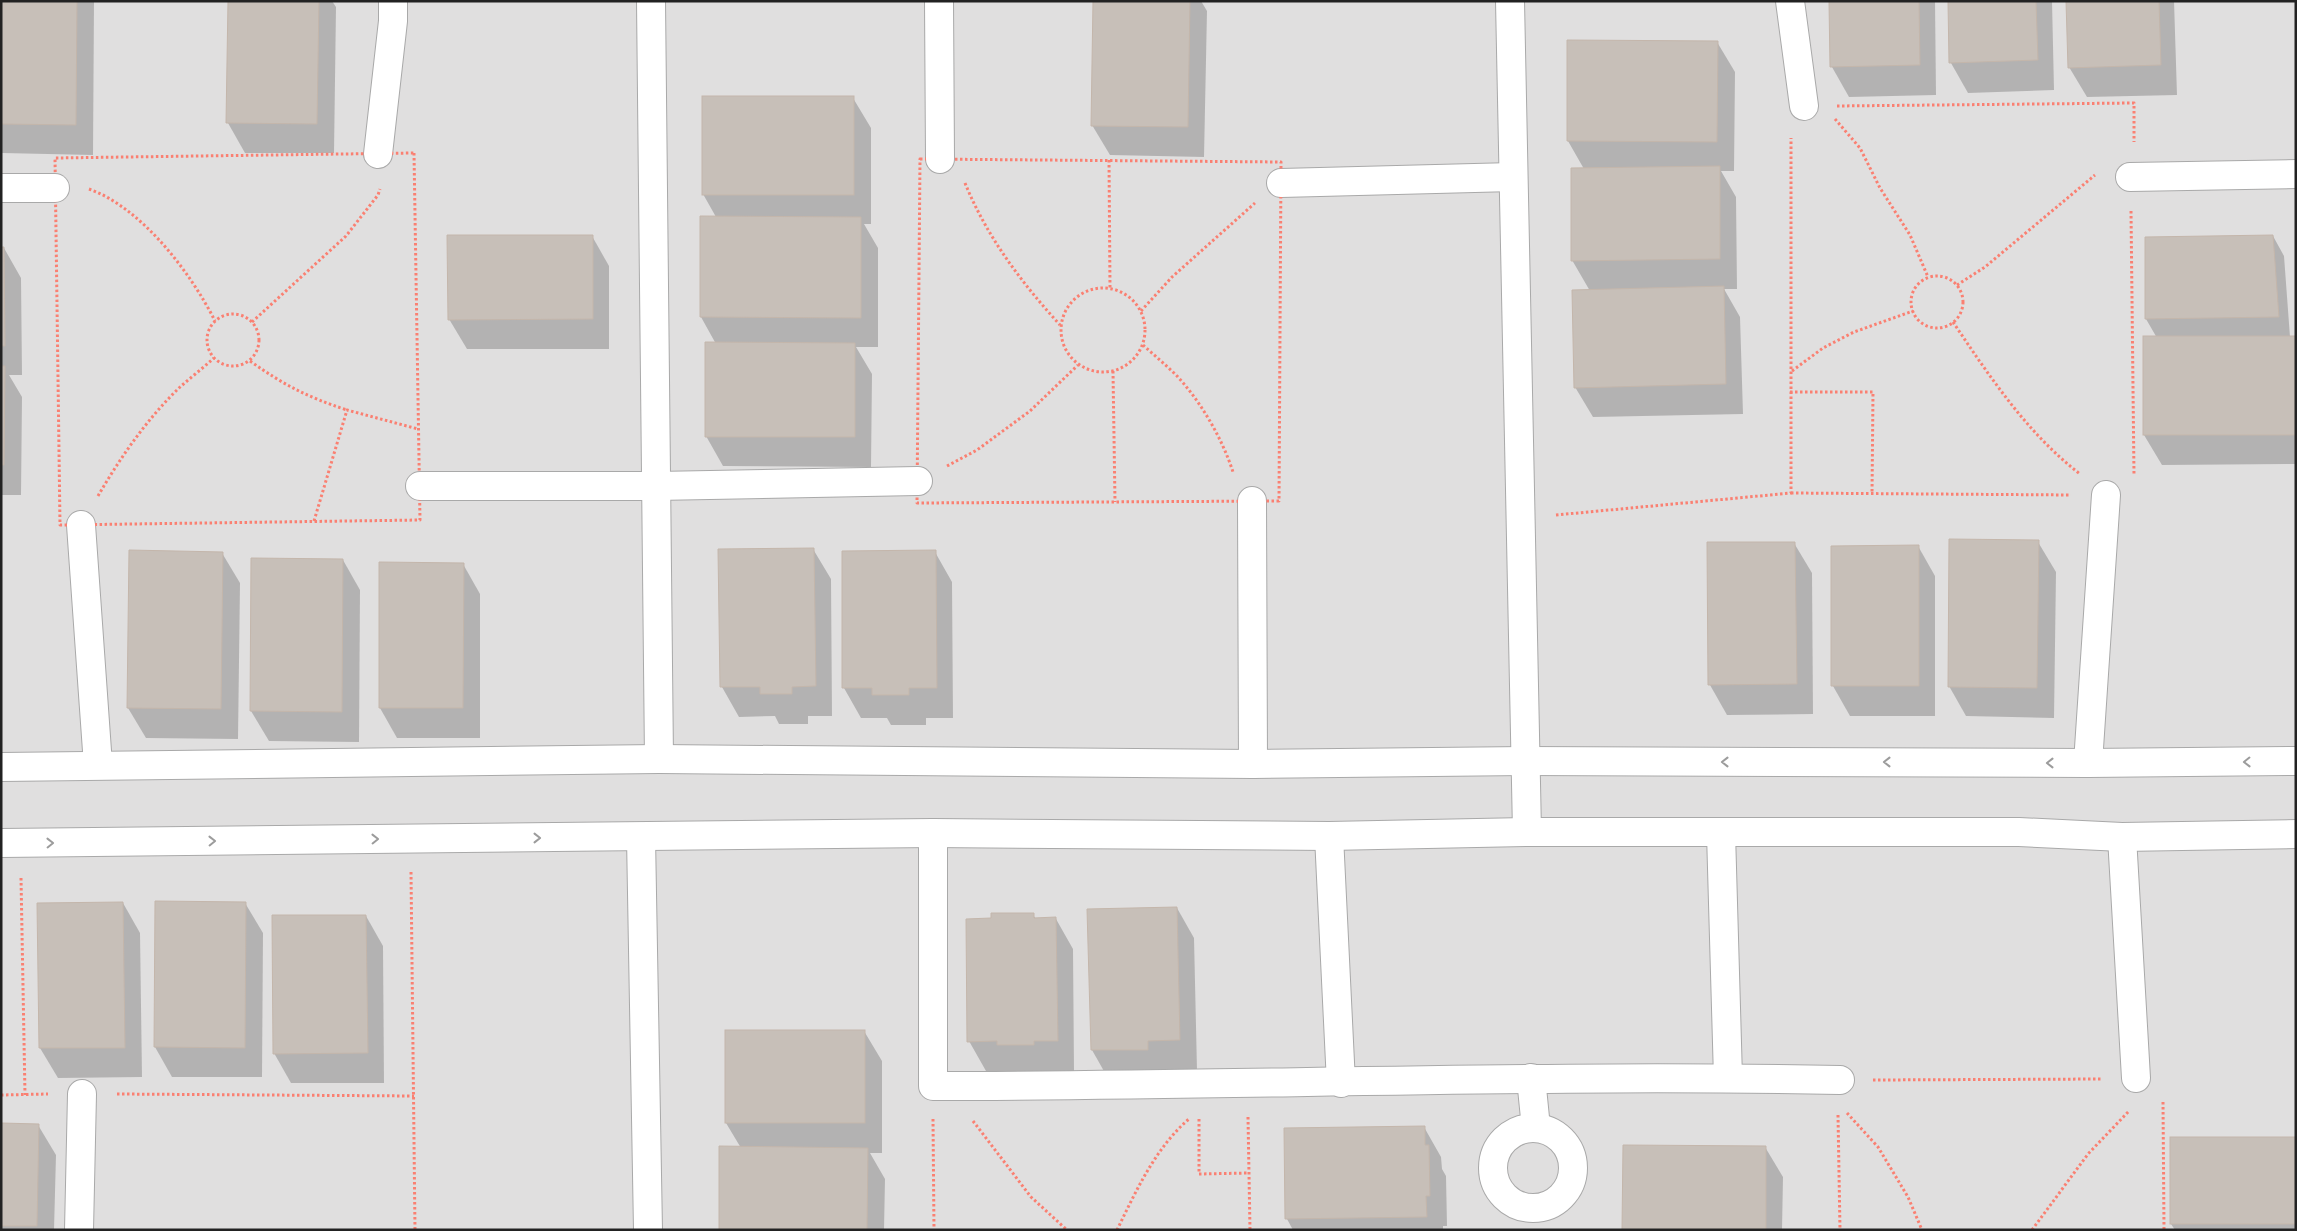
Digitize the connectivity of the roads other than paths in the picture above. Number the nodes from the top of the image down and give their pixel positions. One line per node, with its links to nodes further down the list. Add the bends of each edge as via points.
1 (393, 1): 7 (street)
2 (652, 1): 17 (street)
3 (940, 1): 8 (street)
4 (1510, 1): 11 (street)
5 (1790, 1): 6 (street)
6 (1814, 106)
7 (386, 156)
8 (952, 162)
9 (2296, 174): 10 (street)
10 (2130, 177)
11 (1513, 178): 14 (street); 22 (street)
12 (64, 183): 13 (street)
13 (1, 188)
14 (1272, 190)
15 (922, 479): 17 (street)
16 (420, 486): 17 (street)
17 (656, 486): 21 (street)
18 (2106, 495): 24 (street)
19 (1245, 498): 26 (street)
20 (87, 515): 25 (street)
21 (659, 759): 25 (street); 26 (street)
22 (1526, 761): 24 (street, one-way to 22); 26 (street); 28 (street)
23 (2296, 761): 24 (street, one-way to 24)
24 (2088, 763)
25 (98, 764): 27 (street)
26 (1253, 764)
27 (1, 767)
28 (1527, 832): 30 (street); 32 (street)
29 (933, 833): 32 (street); 33 (street); 38 (street, via 940,1086 1198,1097 1248,1084)
30 (1721, 833): 34 (street, via 2019,832); 37 (street)
31 (2296, 834): 34 (street)
32 (1329, 836): 38 (street)
33 (640, 837): 35 (street, one-way to 33); 45 (street)
34 (2122, 837): 39 (street)
35 (11, 843)
36 (1531, 1078): 37 (street); 38 (street); 42 (street)
37 (1728, 1078): 40 (street)
38 (1341, 1083)
39 (2136, 1091)
40 (1839, 1092)
41 (82, 1094): 44 (street)
42 (1536, 1128): 43 (street, via 1554,1134 1568,1148 1574,1167 1569,1185); 43 (street, via 1517,1130 1501,1142 1492,1160 1493,1179 1503,1196)
43 (1539, 1219)
44 (79, 1230)
45 (648, 1230)

